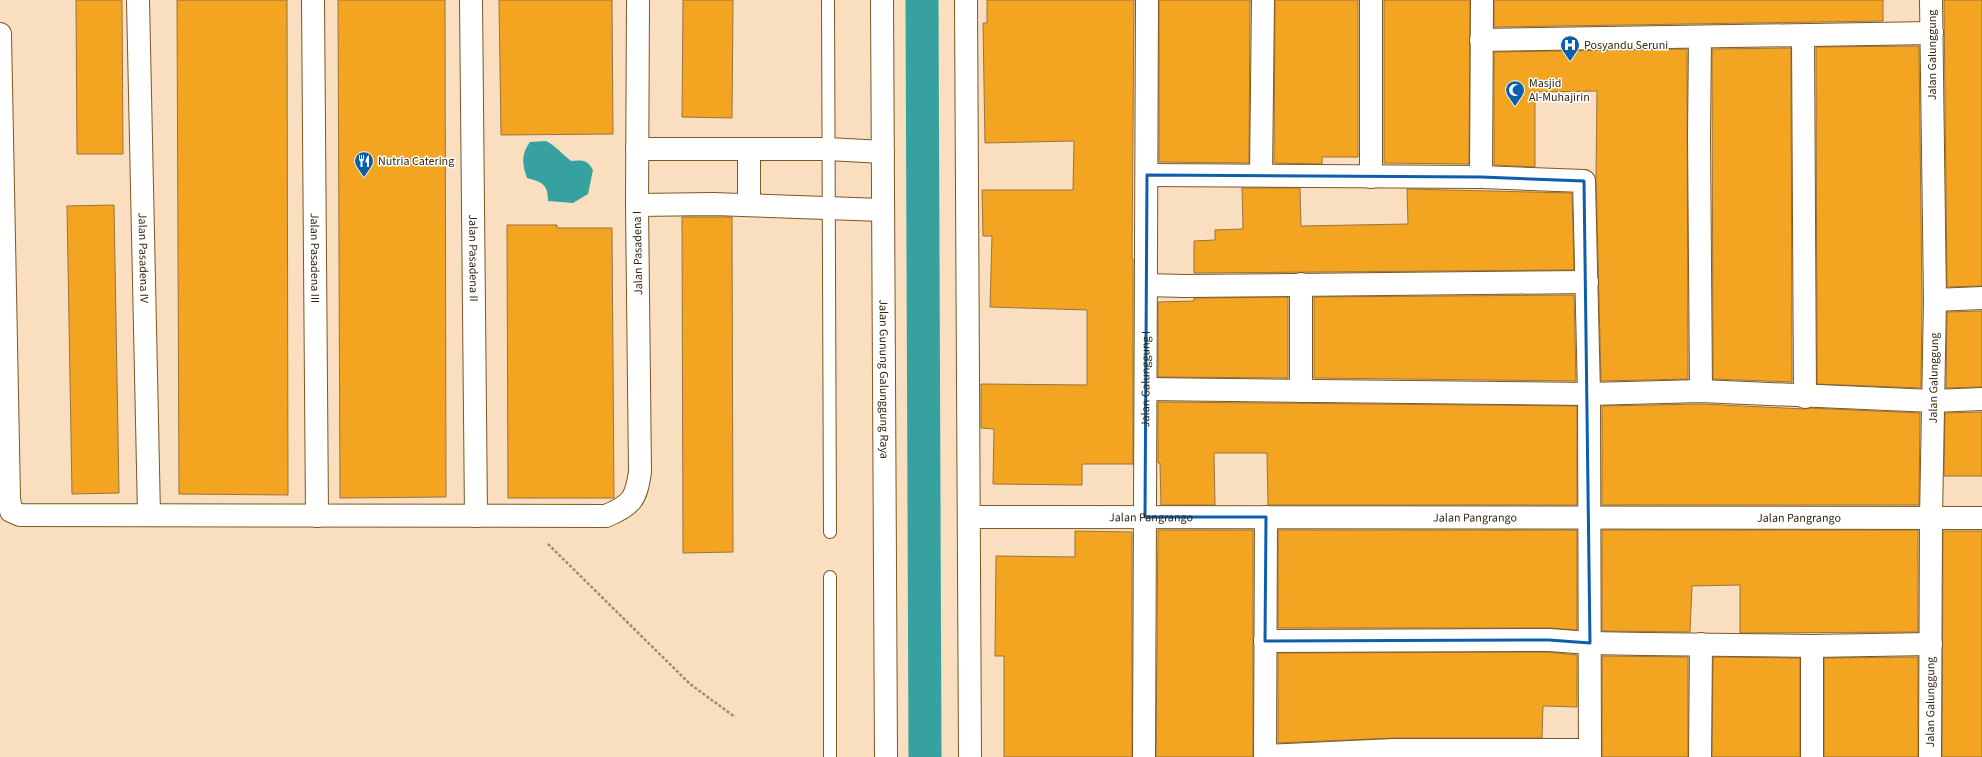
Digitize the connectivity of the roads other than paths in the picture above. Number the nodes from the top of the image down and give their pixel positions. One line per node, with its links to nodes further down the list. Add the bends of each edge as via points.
1 (138, 0): 42 (street, Jalan Pasadena IV)
2 (313, 0): 43 (street, Jalan Pasadena III)
3 (471, 0): 44 (street, Jalan Pasadena II)
4 (638, 0): 18 (street, Jalan Pasadena I)
5 (828, 0): 19 (lane)
6 (882, 0): 21 (street, Jalan Gunung Galunggung Raya)
7 (966, 0): 45 (street)
8 (1147, 0): 22 (street, Jalan Galunggung I)
9 (1263, 0): 23 (street)
10 (1371, 0): 24 (street)
11 (1482, 0): 17 (street)
12 (1932, 0): 13 (street, Jalan Galunggung)
13 (1932, 33): 15 (street); 34 (street, Jalan Galunggung)
14 (0, 34): 42 (street, via 11,511 20,515)
15 (1803, 36): 16 (street); 39 (street)
16 (1700, 38): 17 (street); 37 (street)
17 (1481, 40): 25 (street)
18 (637, 149): 20 (street); 26 (street, Jalan Pasadena I)
19 (828, 149): 20 (street); 21 (street); 28 (lane)
20 (749, 150): 27 (street)
21 (883, 152): 29 (street, Jalan Gunung Galunggung Raya)
22 (1146, 175): 23 (street); 32 (street, Jalan Galunggung I)
23 (1261, 175): 24 (street)
24 (1371, 177): 25 (street)
25 (1482, 177): 30 (street, via 1584,181)
26 (637, 205): 27 (street); 44 (street, Jalan Pasadena I, via 640,472 637,491 623,509 606,516)
27 (749, 205): 28 (street)
28 (830, 208): 29 (street); 51 (lane)
29 (882, 210): 61 (street, Jalan Gunung Galunggung Raya)
30 (1587, 282): 31 (street); 38 (street)
31 (1301, 284): 32 (street); 36 (street)
32 (1146, 285): 35 (street, Jalan Galunggung I)
33 (1982, 298): 34 (street)
34 (1935, 300): 41 (street, Jalan Galunggung)
35 (1146, 389): 36 (street); 46 (street, Jalan Galunggung I)
36 (1302, 391): 38 (street)
37 (1701, 391): 38 (street); 39 (street)
38 (1589, 394): 48 (street)
39 (1804, 397): 41 (street)
40 (1982, 399): 41 (street)
41 (1933, 401): 49 (street, Jalan Galunggung)
42 (149, 515): 43 (street)
43 (317, 516): 44 (street)
44 (476, 516)
45 (969, 517): 46 (street, Jalan Pangrango); 62 (street)
46 (1145, 517): 47 (street, Jalan Pangrango); 63 (street, Jalan Galunggung I)
47 (1266, 517): 48 (street, Jalan Pangrango); 53 (street)
48 (1589, 518): 49 (street, Jalan Pangrango); 54 (street)
49 (1930, 518): 50 (street, Jalan Pangrango); 56 (street, Jalan Galunggung)
50 (1982, 518)
51 (830, 532)
52 (830, 577): 60 (lane)
53 (1265, 641): 54 (street, via 1549,640); 59 (street)
54 (1590, 643): 55 (street); 58 (street)
55 (1701, 644): 57 (street); 64 (street)
56 (1931, 644): 57 (street); 66 (street, Jalan Galunggung)
57 (1812, 646): 65 (street)
58 (1590, 753): 59 (street, via 1394,750)
59 (1265, 756)
60 (830, 757)
61 (886, 757)
62 (970, 757)
63 (1144, 757)
64 (1700, 757)
65 (1812, 757)
66 (1930, 757)

